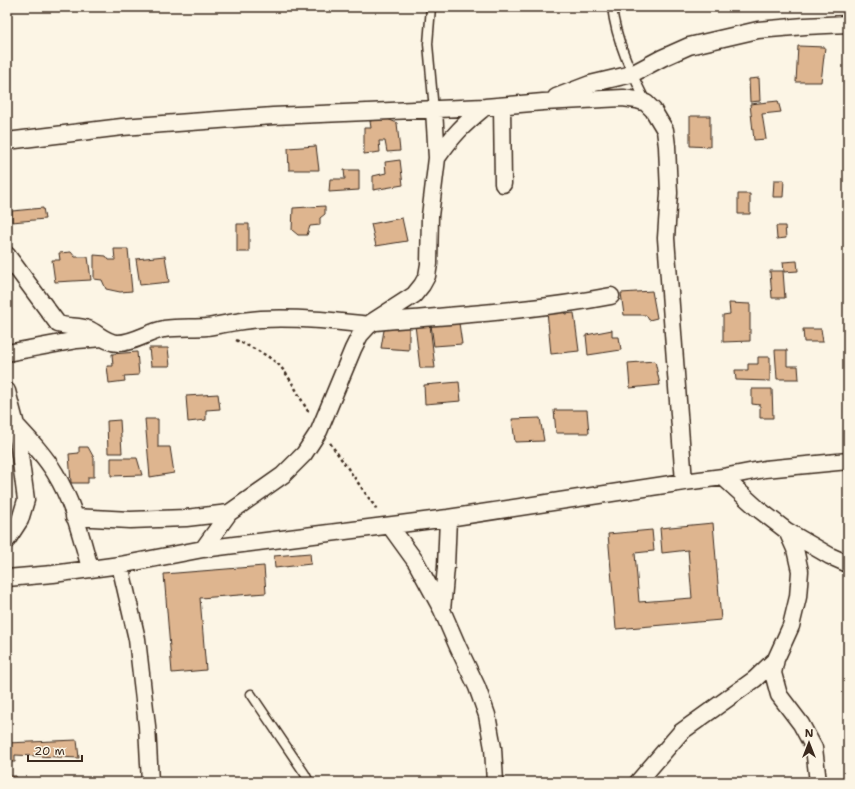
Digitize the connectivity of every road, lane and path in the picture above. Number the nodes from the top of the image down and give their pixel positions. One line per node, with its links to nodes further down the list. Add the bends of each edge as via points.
1 (431, 7): 9 (lane, via 428,44)
2 (612, 7): 4 (lane, via 623,51)
3 (848, 24): 4 (street, via 758,30 717,39 689,46)
4 (632, 74): 5 (street, via 590,84); 6 (lane)
5 (543, 102): 6 (street, via 623,98); 7 (street)
6 (646, 102): 24 (street, via 665,130 667,146 669,193 666,238)
7 (502, 106): 8 (street); 12 (street)
8 (485, 107): 9 (street); 11 (street, via 465,123)
9 (434, 110): 10 (street, via 273,116 130,126); 11 (street)
10 (7, 141)
11 (437, 158): 15 (street, via 430,216 427,276 414,295)
12 (503, 184)
13 (7, 255): 16 (street, via 58,324 86,329)
14 (611, 296): 15 (street, via 525,310)
15 (371, 323): 16 (street, via 292,318 260,319 206,327 164,329 126,343 116,343); 21 (street, via 352,349)
16 (103, 338): 18 (street, via 77,340)
17 (234, 339): 21 (path, via 260,352 278,365)
18 (7, 353)
19 (7, 391): 20 (street)
20 (16, 425): 26 (street, via 55,472 67,495); 30 (street, via 26,500 20,520)
21 (319, 430): 25 (street, via 304,454 283,475); 28 (path)
22 (848, 461): 23 (street, via 765,468)
23 (723, 477): 24 (street); 29 (street)
24 (684, 482): 27 (street)
25 (229, 513): 26 (street, via 130,520); 31 (street)
26 (74, 517): 34 (street)
27 (448, 518): 28 (street); 36 (street)
28 (390, 526): 31 (street); 36 (street, via 416,562)
29 (787, 531): 32 (street); 37 (street, via 795,549 800,571 798,597 791,626)
30 (7, 540)
31 (203, 549): 33 (street)
32 (848, 564)
33 (120, 565): 34 (street); 39 (street, via 137,640 147,726)
34 (90, 568): 35 (street)
35 (7, 578)
36 (442, 610): 41 (street, via 487,715 493,748)
37 (776, 659): 42 (street, via 755,679 681,732); 43 (street, via 773,673 778,695 801,724 814,748)
38 (251, 694): 40 (lane)
39 (150, 782)
40 (309, 782)
41 (495, 782)
42 (638, 782)
43 (818, 782)

